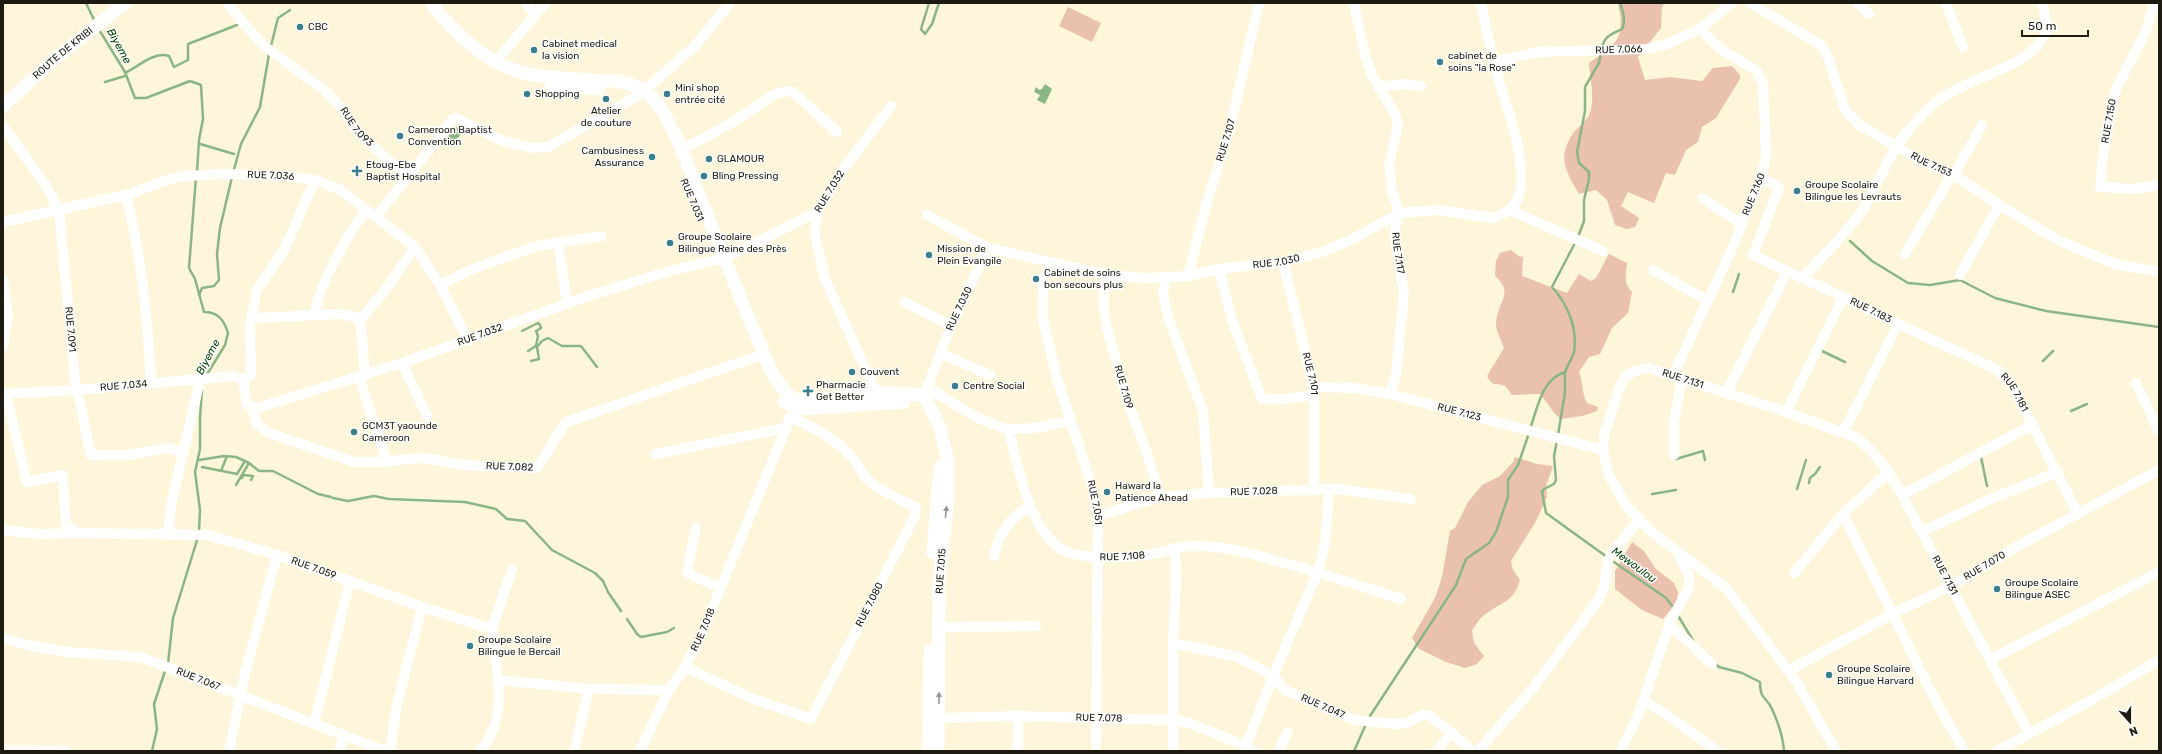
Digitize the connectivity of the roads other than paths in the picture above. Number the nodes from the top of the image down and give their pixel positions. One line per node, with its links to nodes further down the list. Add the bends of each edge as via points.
1 (125, 3): 26 (main road, ROUTE DE KRIBI)
2 (228, 3): 33 (street, RUE 7.093, via 263,45 324,90 343,109 358,131 391,163)
3 (424, 3): 25 (main road, via 437,21 466,48 505,73 523,80 553,85)
4 (431, 3): 21 (main road, RUE 7.031, via 456,32)
5 (526, 3): 17 (street)
6 (546, 3): 17 (street)
7 (730, 3): 25 (street, via 695,46)
8 (1259, 3): 65 (street, RUE 7.107, via 1230,128)
9 (1354, 3): 24 (street, RUE 7.117, via 1365,55)
10 (1481, 3): 22 (street)
11 (1732, 3): 19 (street, RUE 7.066)
12 (1750, 3): 31 (street, RUE 7.153, via 1820,45 1828,56 1845,110 1858,124)
13 (1858, 3): 18 (street)
14 (1946, 3): 20 (street)
15 (2042, 3): 31 (street, via 2048,22 2044,37 2034,50 2011,65 1945,96 1923,115)
16 (2155, 3): 37 (street, RUE 7.150, via 2145,33 2115,91 2100,188 2134,189)
17 (535, 14): 21 (street)
18 (1868, 14)
19 (1700, 29): 22 (street, RUE 7.066, via 1667,44 1640,50 1538,52); 35 (street, RUE 7.160, via 1715,45 1756,70 1760,76 1763,84 1766,156)
20 (1963, 47)
21 (495, 62): 25 (main road, RUE 7.031, via 532,75 626,83)
22 (1493, 62): 43 (street, via 1517,139 1521,166 1520,193 1516,203)
23 (1421, 86): 24 (street, via 1405,84)
24 (1378, 87): 45 (street, RUE 7.117, via 1398,124 1389,165 1392,191)
25 (642, 92): 32 (main road, RUE 7.031, via 661,109); 33 (street, via 561,140 540,149 503,141 456,118); 56 (main road, RUE 7.031, via 663,131)
26 (3, 106)
27 (891, 106): 44 (street, RUE 7.032, via 844,168)
28 (1982, 125): 34 (street)
29 (3, 126): 41 (street, RUE 7.091, via 45,184)
30 (837, 132): 32 (street, via 793,92 787,91 775,94 735,121)
31 (1896, 147): 34 (street, RUE 7.153); 67 (street, via 1867,203 1832,250)
32 (681, 150): 56 (main road, RUE 7.031)
33 (411, 173): 47 (street)
34 (1953, 175): 40 (street, RUE 7.153); 55 (street)
35 (1760, 178): 49 (street, RUE 7.160); 61 (street, RUE 7.183, via 1779,188 1752,252 1754,256)
36 (315, 180): 38 (street, RUE 7.036, via 231,174 170,179); 42 (street, RUE 7.036, via 339,189); 74 (street, via 284,250 257,290)
37 (2159, 185)
38 (126, 194): 41 (street, RUE 7.036); 90 (street, via 144,292)
39 (1702, 198): 49 (street)
40 (1999, 205): 62 (street, RUE 7.153, via 2060,240 2115,264); 64 (street)
41 (59, 210): 48 (street, RUE 7.036); 91 (street, RUE 7.091)
42 (366, 210): 47 (street, RUE 7.036); 75 (street, via 331,266)
43 (1509, 210): 45 (street, RUE 7.030, via 1492,218 1439,210); 54 (street)
44 (818, 212): 56 (street, RUE 7.032); 93 (street, via 815,236 824,279)
45 (1399, 213): 58 (street, RUE 7.030, via 1353,239 1322,252); 96 (street, RUE 7.117, via 1395,226 1404,293 1403,318 1396,374)
46 (927, 215): 53 (street)
47 (376, 217): 52 (street, RUE 7.036)
48 (3, 222)
49 (1742, 224): 71 (street, RUE 7.160)
50 (602, 236): 51 (street)
51 (558, 242): 69 (street, via 537,246 472,269); 73 (street)
52 (415, 247): 69 (street, RUE 7.036); 76 (street, via 386,289)
53 (988, 248): 57 (street, RUE 7.030); 78 (street, RUE 7.030)
54 (1603, 251)
55 (1905, 254)
56 (721, 259): 73 (street, RUE 7.032, via 670,271); 82 (main road, RUE 7.031); 93 (main road, RUE 7.031, via 773,375 787,394 796,400 811,401)
57 (1050, 262): 63 (street, RUE 7.030); 102 (street, RUE 7.051, via 1043,282 1043,320)
58 (1283, 262): 59 (street, RUE 7.030); 92 (street, RUE 7.101)
59 (1218, 269): 65 (street, RUE 7.030); 92 (street, RUE 7.123, via 1232,320 1262,400 1283,400)
60 (1653, 270): 71 (street)
61 (1787, 272): 67 (street, RUE 7.183); 94 (street)
62 (2159, 272)
63 (1107, 275): 66 (street, RUE 7.030); 120 (street, RUE 7.109, via 1103,303 1107,328 1127,400)
64 (1960, 275)
65 (1188, 276): 66 (street, RUE 7.030)
66 (1166, 277): 118 (street, via 1164,294 1169,320 1203,411)
67 (1802, 279): 70 (street, RUE 7.183)
68 (3, 280): 80 (street, via 8,312)
69 (440, 284): 79 (street, RUE 7.036)
70 (1843, 298): 77 (street, RUE 7.183); 100 (street)
71 (1708, 301): 86 (street, RUE 7.160)
72 (904, 302): 78 (street)
73 (568, 303): 79 (street, RUE 7.032)
74 (252, 312): 75 (street, via 256,318); 88 (street, via 250,374)
75 (314, 315): 76 (street, via 342,314 356,317)
76 (359, 321): 85 (street)
77 (1898, 324): 103 (street, RUE 7.181, via 1998,370 2012,385); 107 (street, RUE 7.183, via 1847,426)
78 (951, 326): 81 (street, RUE 7.030)
79 (468, 341): 83 (street, RUE 7.032)
80 (3, 347)
81 (940, 353): 84 (street); 97 (street, RUE 7.030)
82 (759, 356): 99 (main road, RUE 7.031, via 769,382); 112 (street, RUE 7.082, via 566,422 537,468 462,465 425,458)
83 (402, 363): 85 (street, RUE 7.032); 101 (street)
84 (990, 375)
85 (362, 376): 98 (street, RUE 7.032); 112 (street)
86 (1678, 377): 94 (street, RUE 7.131); 108 (street, RUE 7.131, via 1649,368 1632,372 1624,379 1604,436); 111 (street, RUE 7.160)
87 (200, 380): 88 (street, RUE 7.034, via 234,376); 90 (street, RUE 7.034); 109 (street)
88 (243, 380): 98 (street, via 247,405)
89 (2136, 383): 106 (street)
90 (151, 384): 91 (street, RUE 7.034)
91 (76, 390): 95 (street, RUE 7.034); 109 (street, RUE 7.091, via 91,455 129,455 167,448)
92 (1314, 391): 96 (street, RUE 7.123, via 1354,388); 117 (street, RUE 7.101)
93 (876, 392): 97 (main road, RUE 7.031)
94 (1727, 392): 100 (street, RUE 7.131)
95 (4, 394): 130 (street, via 27,482 63,475 66,525)
96 (1390, 394): 108 (street, RUE 7.123)
97 (924, 395): 99 (main road, via 896,401); 105 (street); 149 (main road, RUE 7.015, one-way to 97, via 939,583 948,497 948,462 940,427); 184 (main road, RUE 7.015, via 937,439 940,468 931,582)
98 (252, 408): 112 (street, via 257,424 269,432 355,462)
99 (792, 412): 104 (street, RUE 7.018); 156 (street, RUE 7.080, via 824,434 853,459 870,482 915,507 915,516 811,719 751,698)
100 (1786, 412): 107 (street, RUE 7.131)
101 (427, 416)
102 (1071, 421): 105 (street); 125 (street, RUE 7.051, via 1091,483)
103 (2032, 424): 115 (street, RUE 7.181); 119 (street)
104 (785, 428): 110 (street); 143 (street, RUE 7.018)
105 (1008, 430): 122 (street, RUE 7.108)
106 (2159, 431)
107 (1840, 432): 114 (street, RUE 7.131, via 1857,438)
108 (1603, 450): 126 (street, RUE 7.131, via 1609,476 1628,508)
109 (183, 452): 131 (street, via 171,505)
110 (656, 454)
111 (1674, 455)
112 (387, 462)
113 (2159, 470): 124 (street, RUE 7.070)
114 (1889, 472): 119 (street, RUE 7.131); 123 (street)
115 (2058, 472): 124 (street, RUE 7.181); 129 (street)
116 (1330, 489): 117 (street, RUE 7.028); 121 (street, RUE 7.028); 138 (street, via 1325,544)
117 (1314, 490): 118 (street, RUE 7.028)
118 (1209, 493): 120 (street, RUE 7.028)
119 (1902, 495): 129 (street, RUE 7.131)
120 (1160, 497): 125 (street, RUE 7.028)
121 (1411, 499)
122 (1030, 505): 135 (street, via 1006,524); 136 (street, RUE 7.108, via 1038,521 1059,548 1079,555)
123 (1843, 514): 140 (street); 146 (street)
124 (2078, 514): 142 (street, RUE 7.070)
125 (1098, 516): 136 (street, RUE 7.051)
126 (1639, 520): 133 (street, RUE 7.131); 192 (street, via 1612,553 1599,599 1533,688)
127 (696, 528): 143 (street, via 687,571)
128 (3, 530): 130 (street, RUE 7.059, via 39,534)
129 (1921, 532): 142 (street, RUE 7.131)
130 (77, 533): 131 (street, RUE 7.059)
131 (168, 535): 134 (street, RUE 7.059, via 208,536)
132 (1175, 548): 136 (street, RUE 7.108, via 1153,554); 138 (street, RUE 7.108, via 1205,546 1232,549); 152 (street)
133 (1675, 551): 147 (street, via 1685,565 1689,576 1689,588); 157 (street, RUE 7.131, via 1700,566 1726,588)
134 (276, 555): 141 (street, RUE 7.059); 162 (street)
135 (994, 556)
136 (1098, 556): 166 (street, RUE 7.051)
137 (512, 570): 150 (street)
138 (1318, 572): 144 (street, RUE 7.108); 158 (street)
139 (2159, 572): 153 (street)
140 (1794, 573)
141 (350, 581): 145 (street, RUE 7.059); 168 (street)
142 (1951, 586): 146 (street, RUE 7.070); 153 (street, RUE 7.131)
143 (721, 588): 156 (street, RUE 7.018, via 701,636)
144 (1401, 599)
145 (422, 607): 150 (street, RUE 7.059); 180 (street, via 397,704)
146 (1892, 614): 157 (street, RUE 7.070); 195 (street)
147 (1669, 624): 155 (street); 163 (street)
148 (1036, 626): 149 (street)
149 (938, 627): 165 (main road, RUE 7.015, one-way to 149)
150 (492, 629): 159 (street)
151 (3, 638): 162 (street, RUE 7.067, via 68,652 132,655)
152 (1173, 643): 158 (street, RUE 7.047, via 1238,657); 167 (street)
153 (1990, 660): 171 (street, RUE 7.131)
154 (2159, 660): 171 (street, via 2092,700)
155 (1712, 664)
156 (684, 667): 161 (street, RUE 7.018)
157 (1788, 671): 194 (street, RUE 7.131, via 1814,710)
158 (1273, 676): 170 (street, RUE 7.047, via 1285,690 1354,720 1396,724 1406,723 1423,715); 173 (street)
159 (500, 680): 160 (street); 181 (street, via 498,712 489,737)
160 (589, 689): 161 (street); 182 (street)
161 (668, 690): 183 (street, RUE 7.018)
162 (241, 695): 168 (street, RUE 7.067); 177 (street)
163 (1643, 702): 175 (street, via 1660,710); 193 (street)
164 (1018, 716): 165 (street, RUE 7.078); 166 (street, RUE 7.078); 186 (street)
165 (939, 718): 185 (main road, RUE 7.015)
166 (1096, 718): 167 (street, RUE 7.078); 187 (street, RUE 7.051)
167 (1172, 720): 173 (street, RUE 7.078, via 1189,723); 188 (street)
168 (314, 724): 172 (street, RUE 7.067)
169 (1287, 733): 189 (street)
170 (1452, 733): 190 (street); 191 (street, RUE 7.047)
171 (2029, 733): 196 (street)
172 (345, 736): 178 (street); 179 (street, RUE 7.067)
173 (1250, 748)
174 (3, 750): 176 (street)
175 (1716, 750)
176 (64, 751)
177 (229, 751)
178 (339, 751)
179 (385, 751)
180 (390, 751)
181 (480, 751)
182 (574, 751)
183 (640, 751)
184 (928, 751)
185 (938, 751)
186 (1018, 751)
187 (1096, 751)
188 (1173, 751)
189 (1279, 751)
190 (1436, 751)
191 (1472, 751)
192 (1478, 751)
193 (1621, 751)
194 (1836, 751)
195 (1964, 751)
196 (1997, 751)

